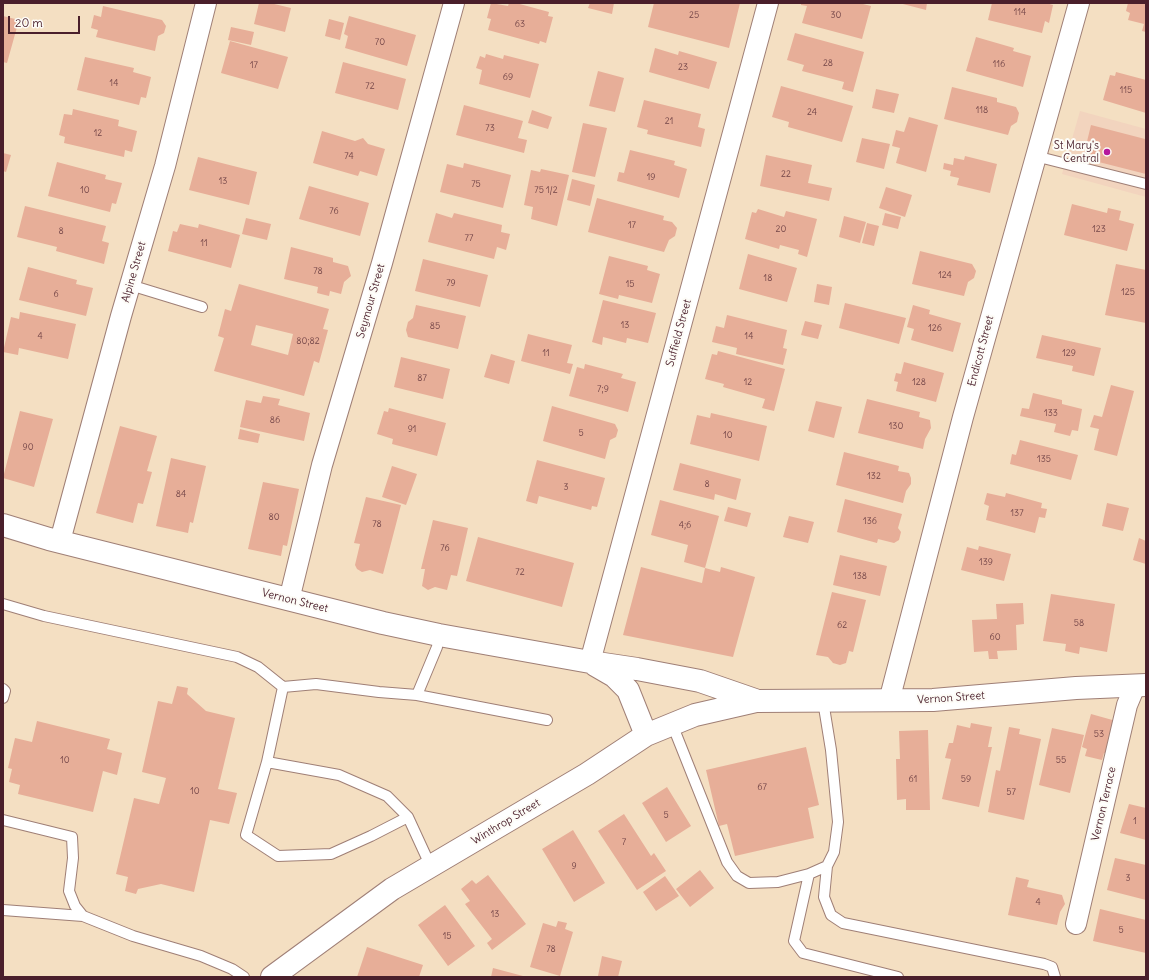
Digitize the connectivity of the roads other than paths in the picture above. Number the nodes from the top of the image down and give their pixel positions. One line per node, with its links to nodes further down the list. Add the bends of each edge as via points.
1 (206, 3): 7 (street, Alpine Street)
2 (454, 3): 11 (street, Seymour Street, via 376,284 322,465)
3 (768, 3): 14 (street, Suffield Street)
4 (1079, 3): 5 (street, Endicott Street)
5 (1035, 156): 6 (lane); 22 (street, Endicott Street, via 963,417)
6 (1146, 184)
7 (130, 285): 8 (lane); 10 (street, Alpine Street)
8 (202, 307)
9 (3, 525): 10 (main road, Vernon Street)
10 (60, 541): 11 (main road, Vernon Street)
11 (289, 600): 13 (main road, Vernon Street)
12 (3, 604): 16 (lane, via 44,616 237,657 258,667)
13 (439, 635): 14 (main road, Vernon Street); 18 (lane, via 437,647)
14 (590, 662): 21 (main road, Vernon Street, via 700,681); 25 (main road, via 614,676 628,690)
15 (1141, 685): 22 (main road, Vernon Street); 34 (street, Vernon Terrace, via 1127,705)
16 (283, 687): 18 (lane, via 316,684); 26 (lane)
17 (3, 689): 19 (lane)
18 (418, 694): 23 (lane)
19 (3, 698)
20 (823, 700): 21 (main road, Vernon Street); 22 (main road, Vernon Street); 29 (lane, via 838,822 834,852)
21 (756, 701): 24 (main road, Winthrop Street, via 716,709)
22 (889, 701)
23 (547, 720)
24 (672, 724): 25 (main road, Winthrop Street); 31 (lane, via 727,862 737,876 748,883 778,882)
25 (646, 735): 30 (main road, Winthrop Street, via 588,774)
26 (267, 762): 27 (lane, via 339,775 387,796); 27 (lane, via 246,835 278,856 331,854)
27 (408, 817): 30 (lane)
28 (3, 820): 33 (lane, via 72,836 70,891)
29 (827, 866): 31 (lane); 38 (lane, via 824,897 831,915 842,923 1044,964 1052,967)
30 (431, 867): 36 (main road, Winthrop Street, via 392,889)
31 (809, 874): 37 (lane, via 794,941 803,953)
32 (3, 910): 33 (lane)
33 (83, 916): 35 (lane, via 133,936 201,956)
34 (1076, 924)
35 (244, 977)
36 (272, 977)
37 (898, 977)
38 (1055, 977)

